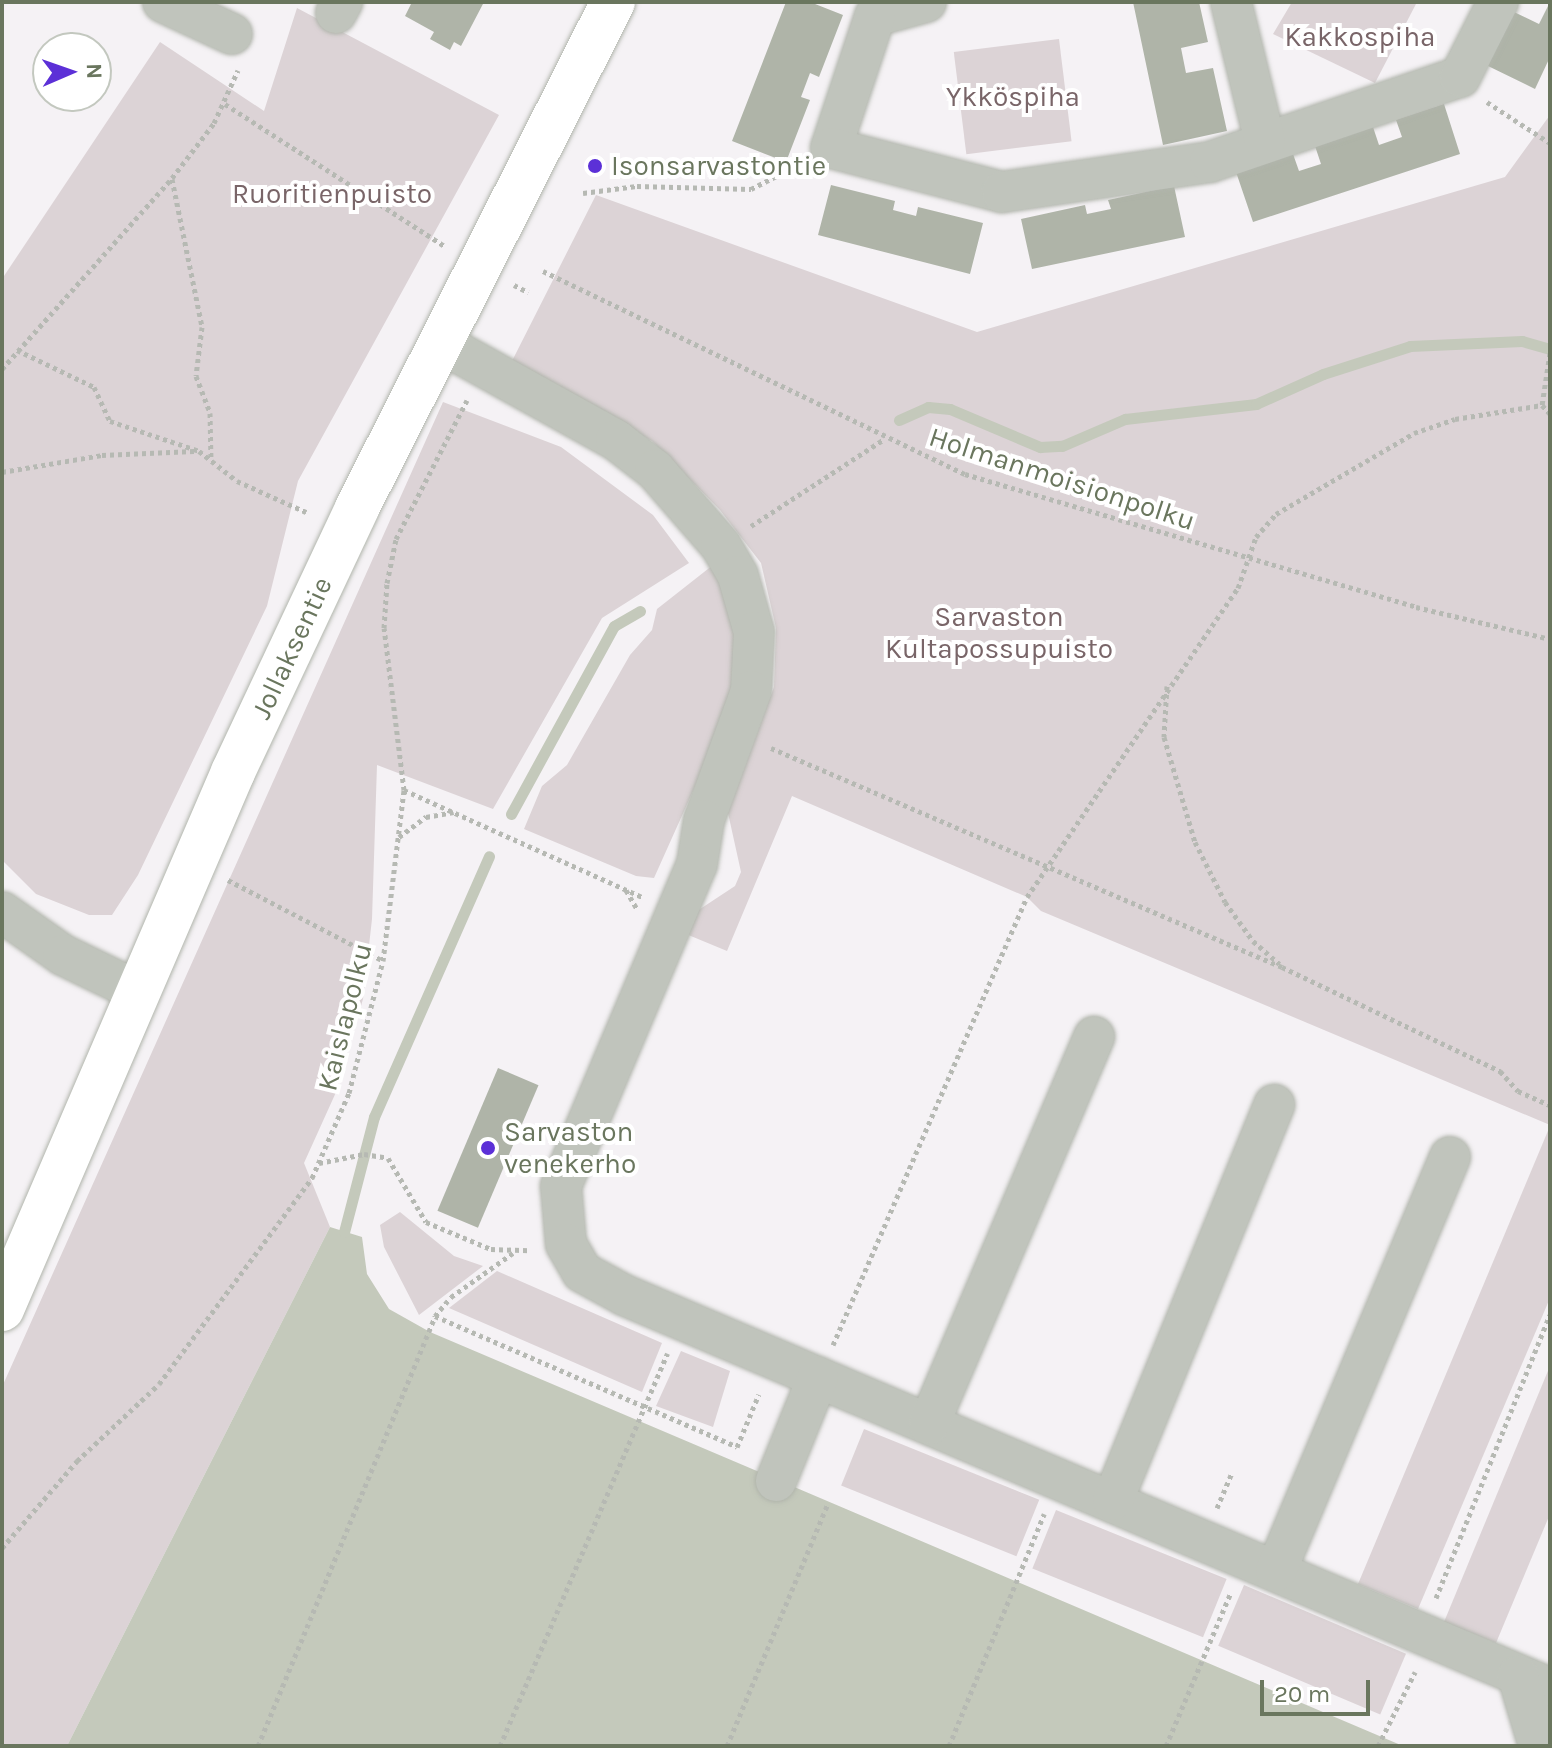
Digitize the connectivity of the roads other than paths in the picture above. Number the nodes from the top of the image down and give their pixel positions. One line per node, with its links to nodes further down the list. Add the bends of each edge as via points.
1 (163, 2): 7 (street)
2 (613, 2): 9 (main road, Jollaksentie)
3 (926, 2): 6 (street)
4 (1231, 2): 8 (street)
5 (1498, 2): 8 (street, via 1460,77)
6 (870, 9): 8 (street, via 831,148 1002,192 1210,162)
7 (232, 34)
8 (1265, 141)
9 (441, 343): 11 (main road, Jollaksentie, via 357,508); 16 (street, via 616,440 655,470 721,546 738,576 754,632 751,691 704,820 697,864 561,1186 566,1244 582,1272)
10 (2, 912): 11 (street, via 63,955)
11 (137, 991): 15 (main road, Jollaksentie)
12 (1094, 1037): 17 (street)
13 (1274, 1105): 19 (street)
14 (1450, 1157): 20 (street)
15 (2, 1309)
16 (818, 1377): 17 (street); 18 (street)
17 (929, 1424): 19 (street)
18 (776, 1481)
19 (1113, 1500): 20 (street)
20 (1261, 1565): 21 (street)
21 (1534, 1682): 22 (street)
22 (1539, 1746)

